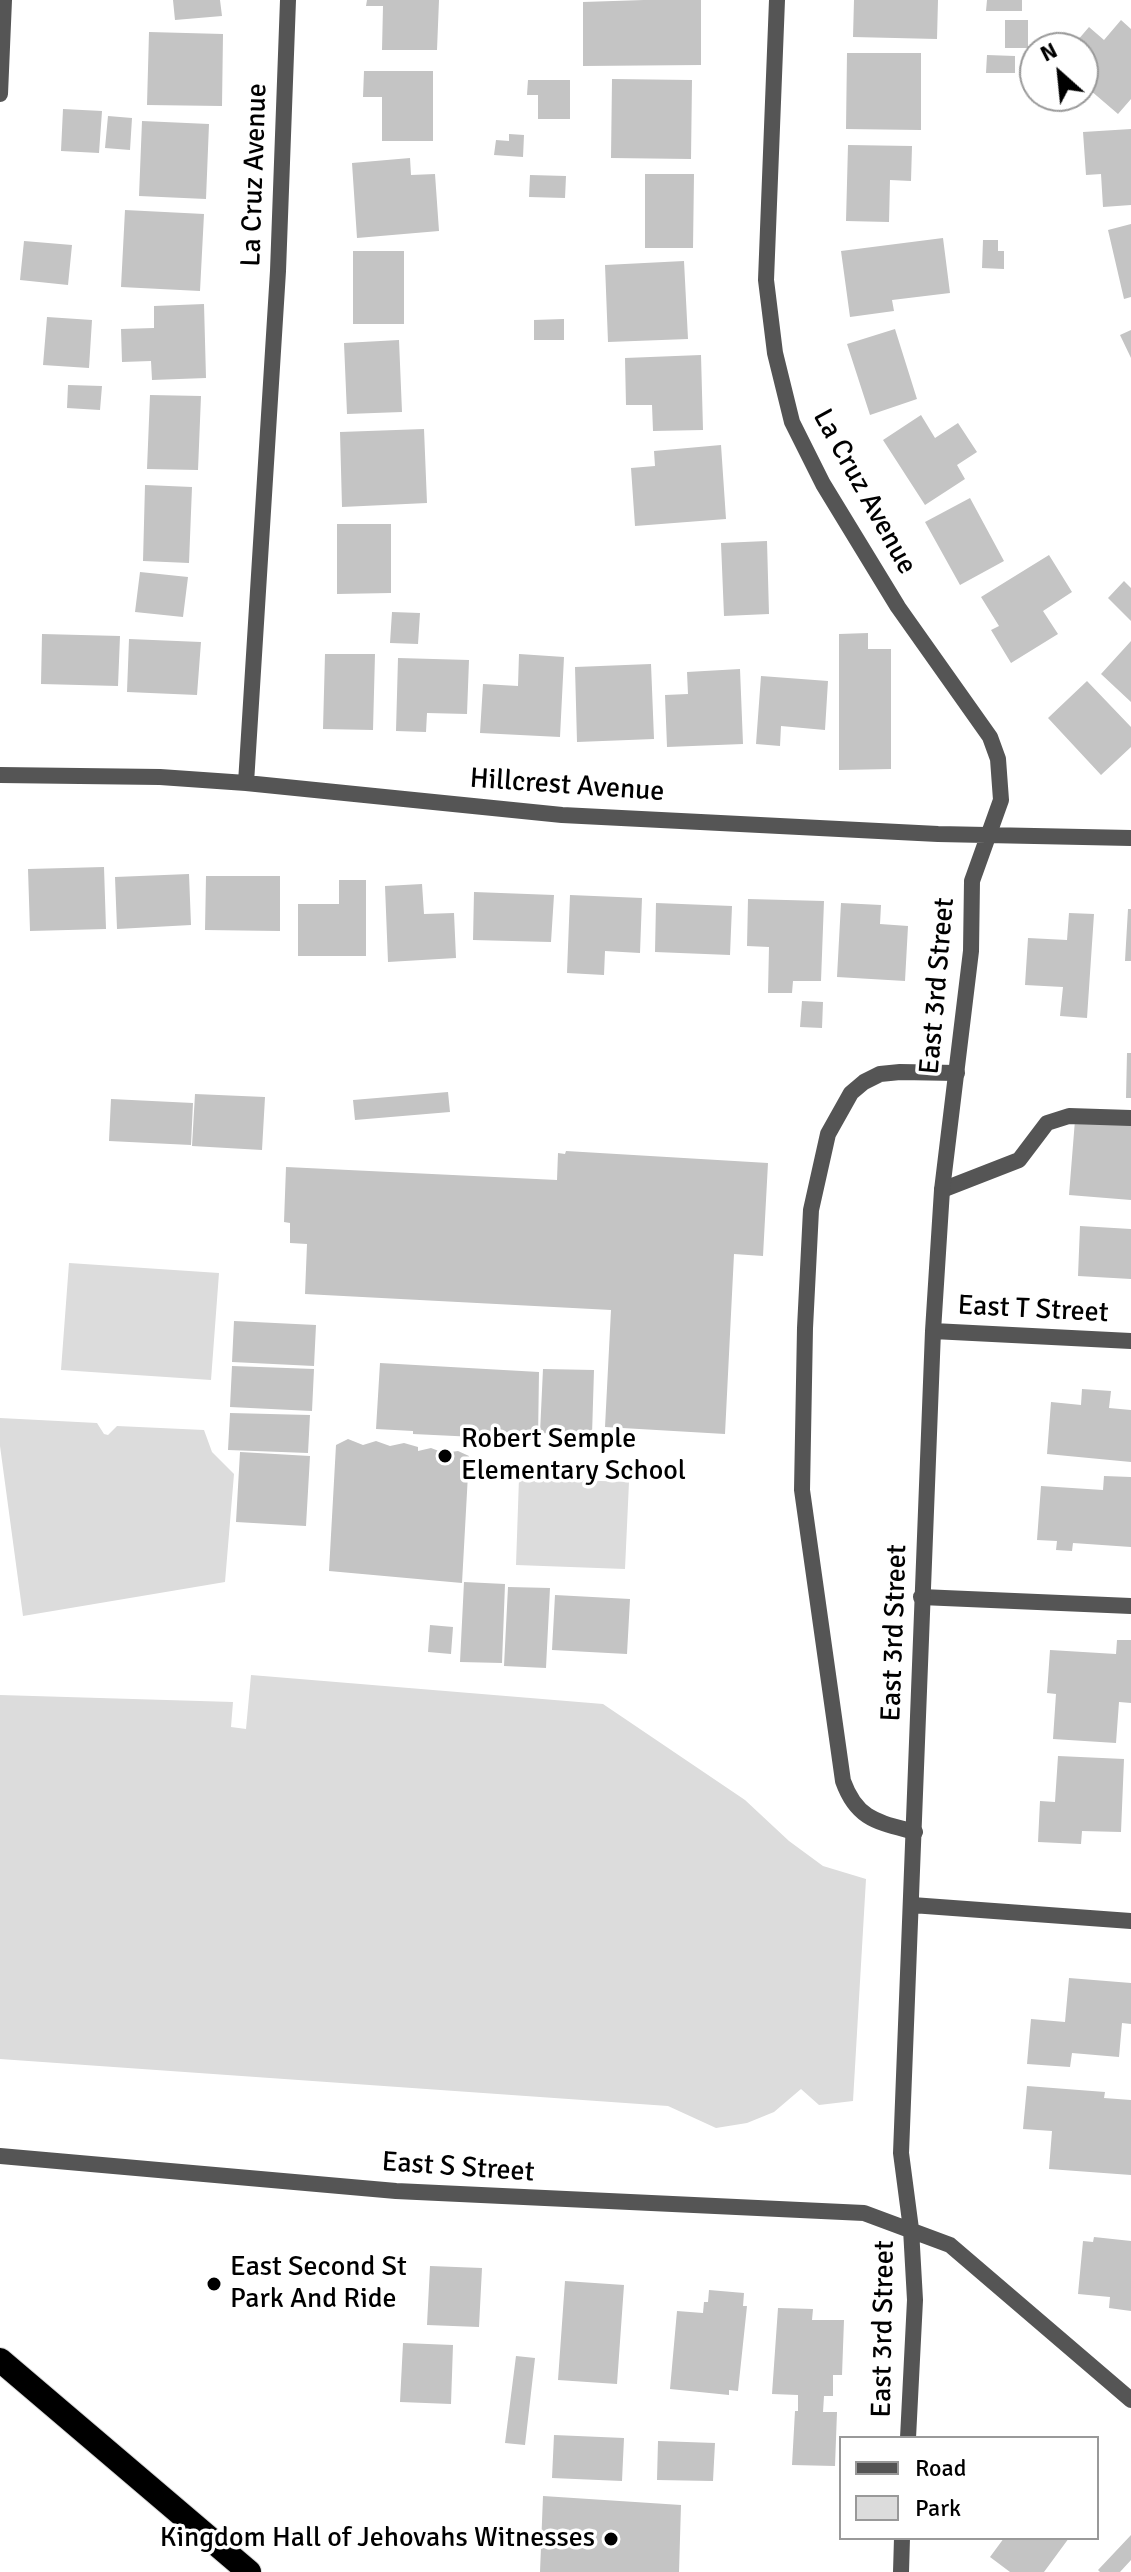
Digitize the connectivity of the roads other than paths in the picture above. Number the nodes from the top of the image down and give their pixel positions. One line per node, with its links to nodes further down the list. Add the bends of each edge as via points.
1 (4, 0): 4 (street)
2 (288, 0): 7 (street, La Cruz Avenue, via 277,287)
3 (777, 0): 8 (street, La Cruz Avenue, via 766,280 775,353 792,422 898,607 990,737 998,759 1001,800)
4 (1, 46): 5 (street)
5 (0, 94)
6 (0, 775): 7 (street, Hillcrest Avenue)
7 (246, 783): 8 (street, Hillcrest Avenue, via 562,815)
8 (990, 835): 9 (street, Hillcrest Avenue); 10 (street, East 3rd Street, via 972,881 971,951)
9 (1131, 838)
10 (957, 1073): 12 (street, East 3rd Street); 17 (street, via 880,1074 851,1093 828,1134 811,1210 802,1490 843,1781 849,1800 873,1821)
11 (1131, 1118): 12 (street, via 1069,1116 1047,1123 1019,1160)
12 (942, 1190): 13 (street, East 3rd Street)
13 (933, 1331): 14 (street, East T Street); 15 (street, East 3rd Street)
14 (1131, 1341)
15 (921, 1597): 16 (street); 17 (street, East 3rd Street)
16 (1131, 1606)
17 (915, 1832): 18 (street, East 3rd Street)
18 (912, 1905): 19 (street); 21 (street, East 3rd Street, via 901,2153)
19 (1131, 1921)
20 (0, 2156): 21 (street, East S Street, via 411,2192 864,2213)
21 (911, 2229): 23 (street, East S Street, via 950,2245); 24 (street, East 3rd Street, via 915,2300)
22 (0, 2360): 26 (highway)
23 (1131, 2400)
24 (908, 2436)
25 (902, 2540): 27 (street)
26 (249, 2572)
27 (901, 2572)

